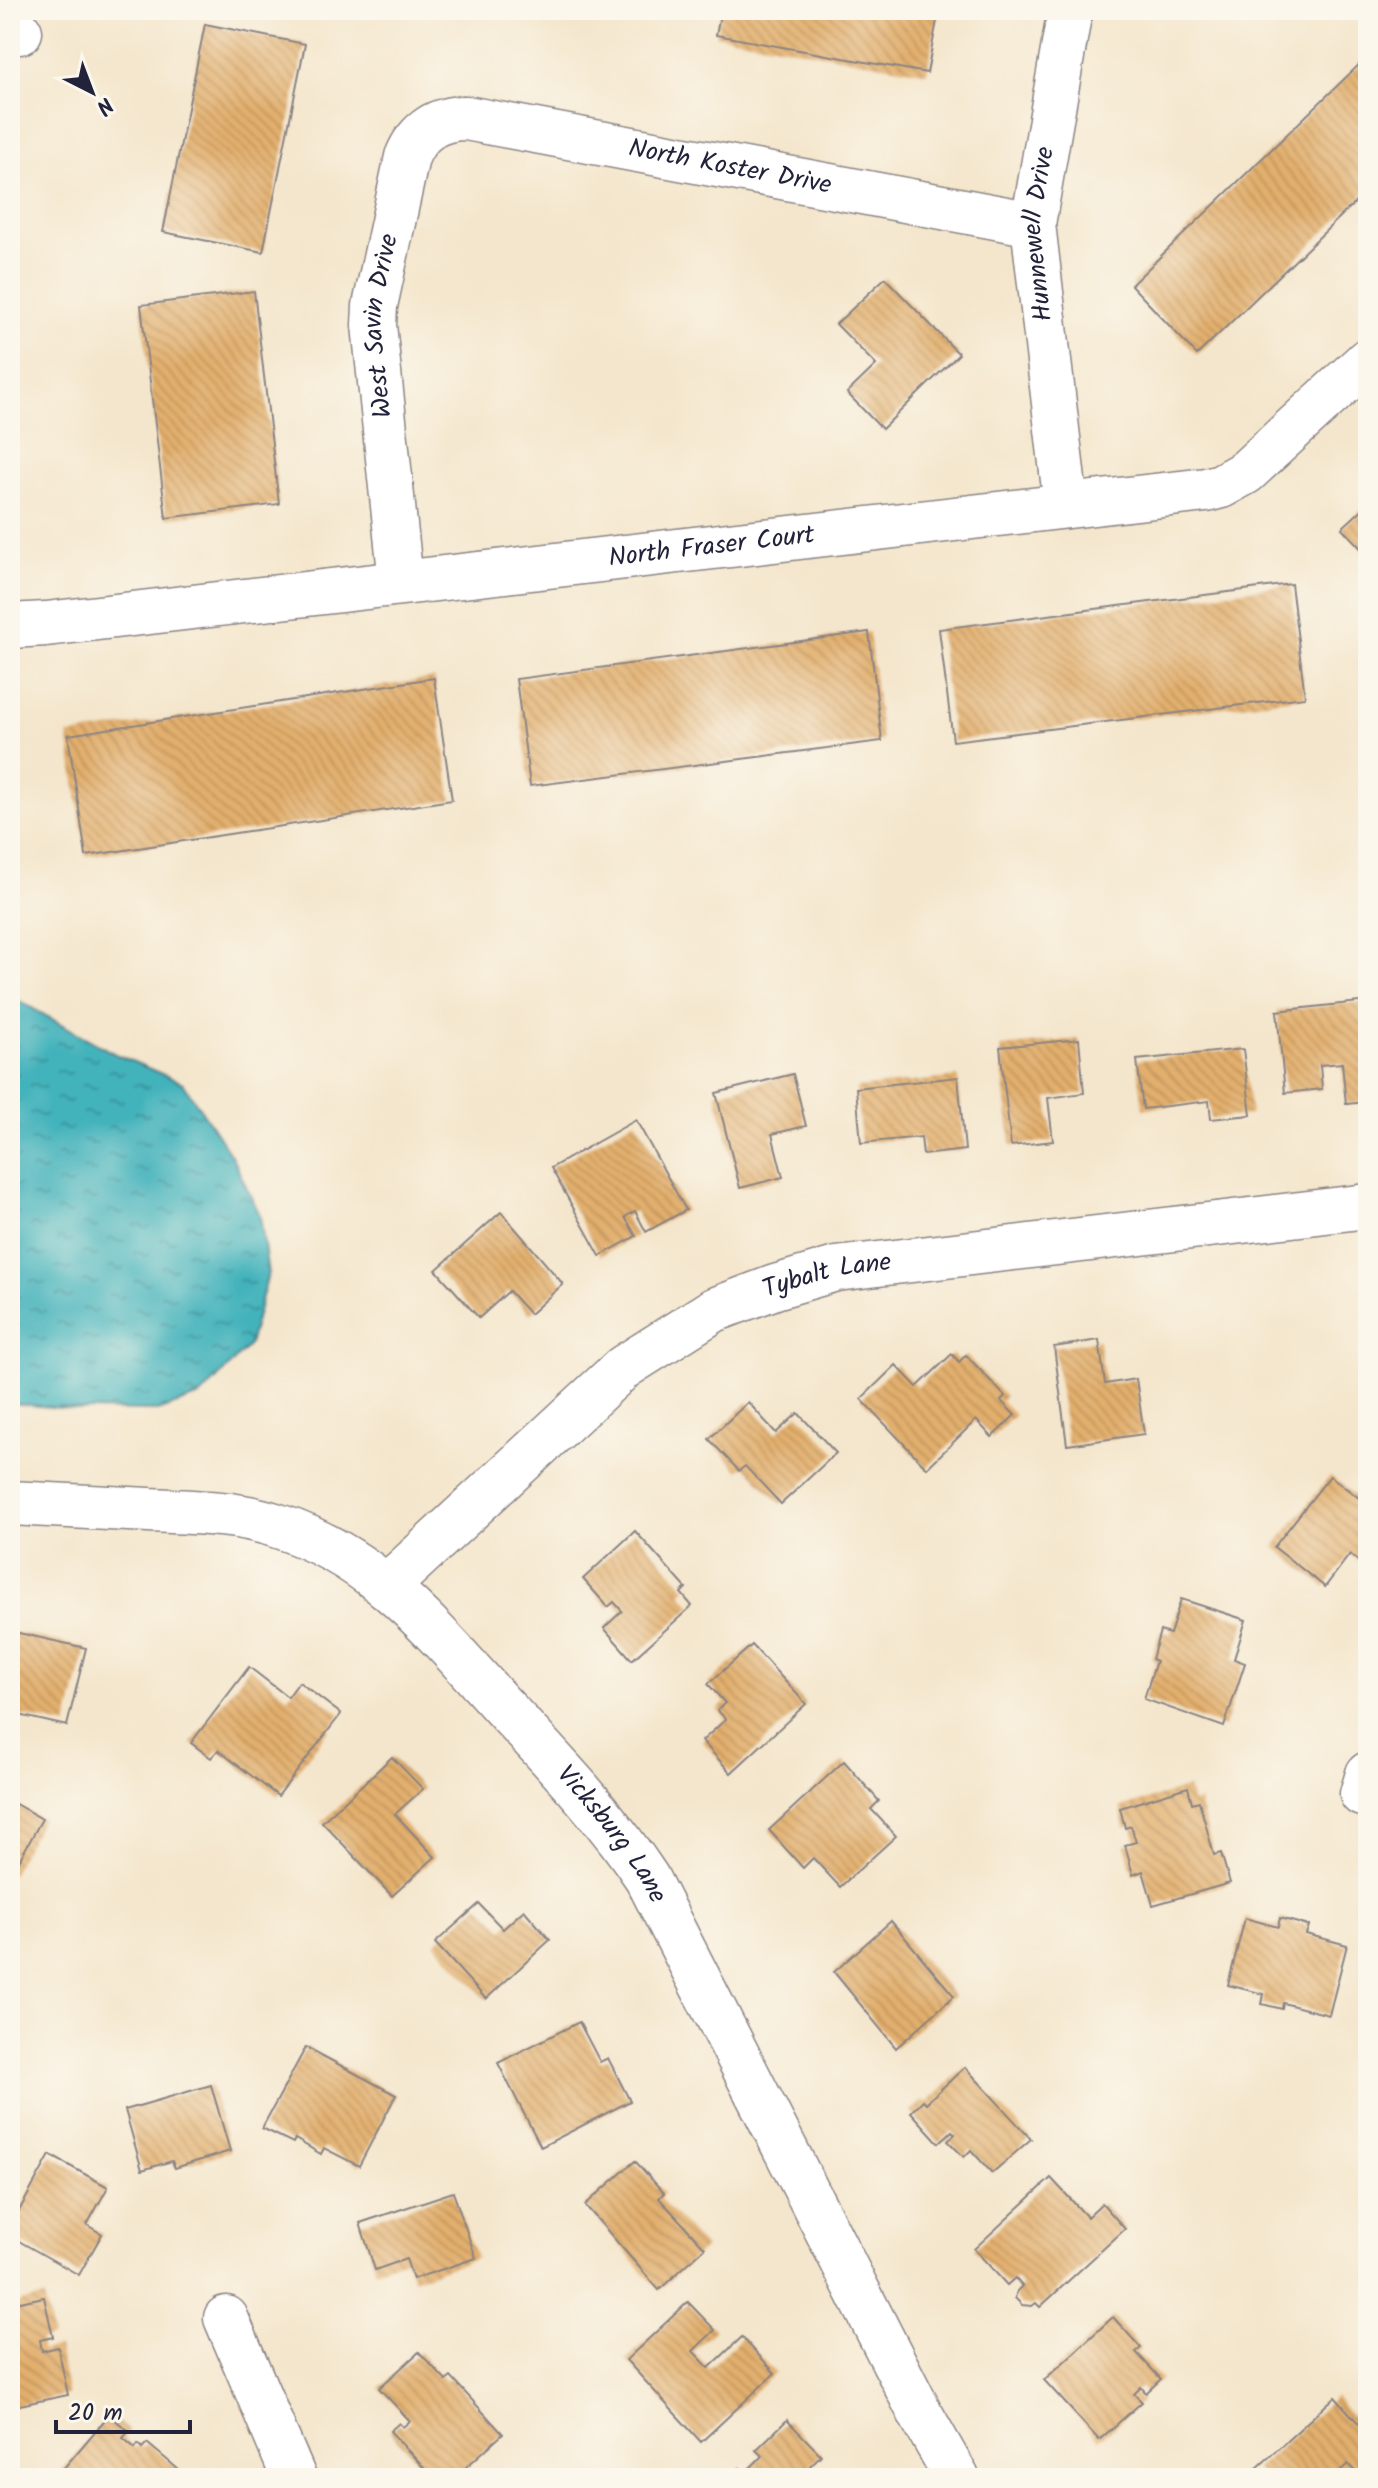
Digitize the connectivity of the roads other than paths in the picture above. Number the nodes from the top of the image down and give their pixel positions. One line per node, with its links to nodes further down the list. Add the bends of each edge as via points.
1 (1070, 10): 3 (street, Hunnewell Drive)
2 (430, 128): 3 (street, North Koster Drive, via 445,119 466,118); 6 (street, West Savin Drive, via 407,157 375,306)
3 (1033, 224): 5 (street, Hunnewell Drive)
4 (1368, 360): 5 (street, North Fraser Court, via 1230,481 1206,490)
5 (1066, 506): 6 (street, North Fraser Court)
6 (401, 582): 7 (street, North Fraser Court)
7 (10, 626)
8 (1368, 1206): 10 (street, Tybalt Lane, via 836,1269 714,1310 624,1367)
9 (10, 1503): 10 (street, Vicksburg Lane, via 259,1520 330,1547)
10 (387, 1586): 13 (street, Vicksburg Lane, via 585,1794 647,1878)
11 (226, 2318): 12 (street)
12 (294, 2478)
13 (957, 2478)

